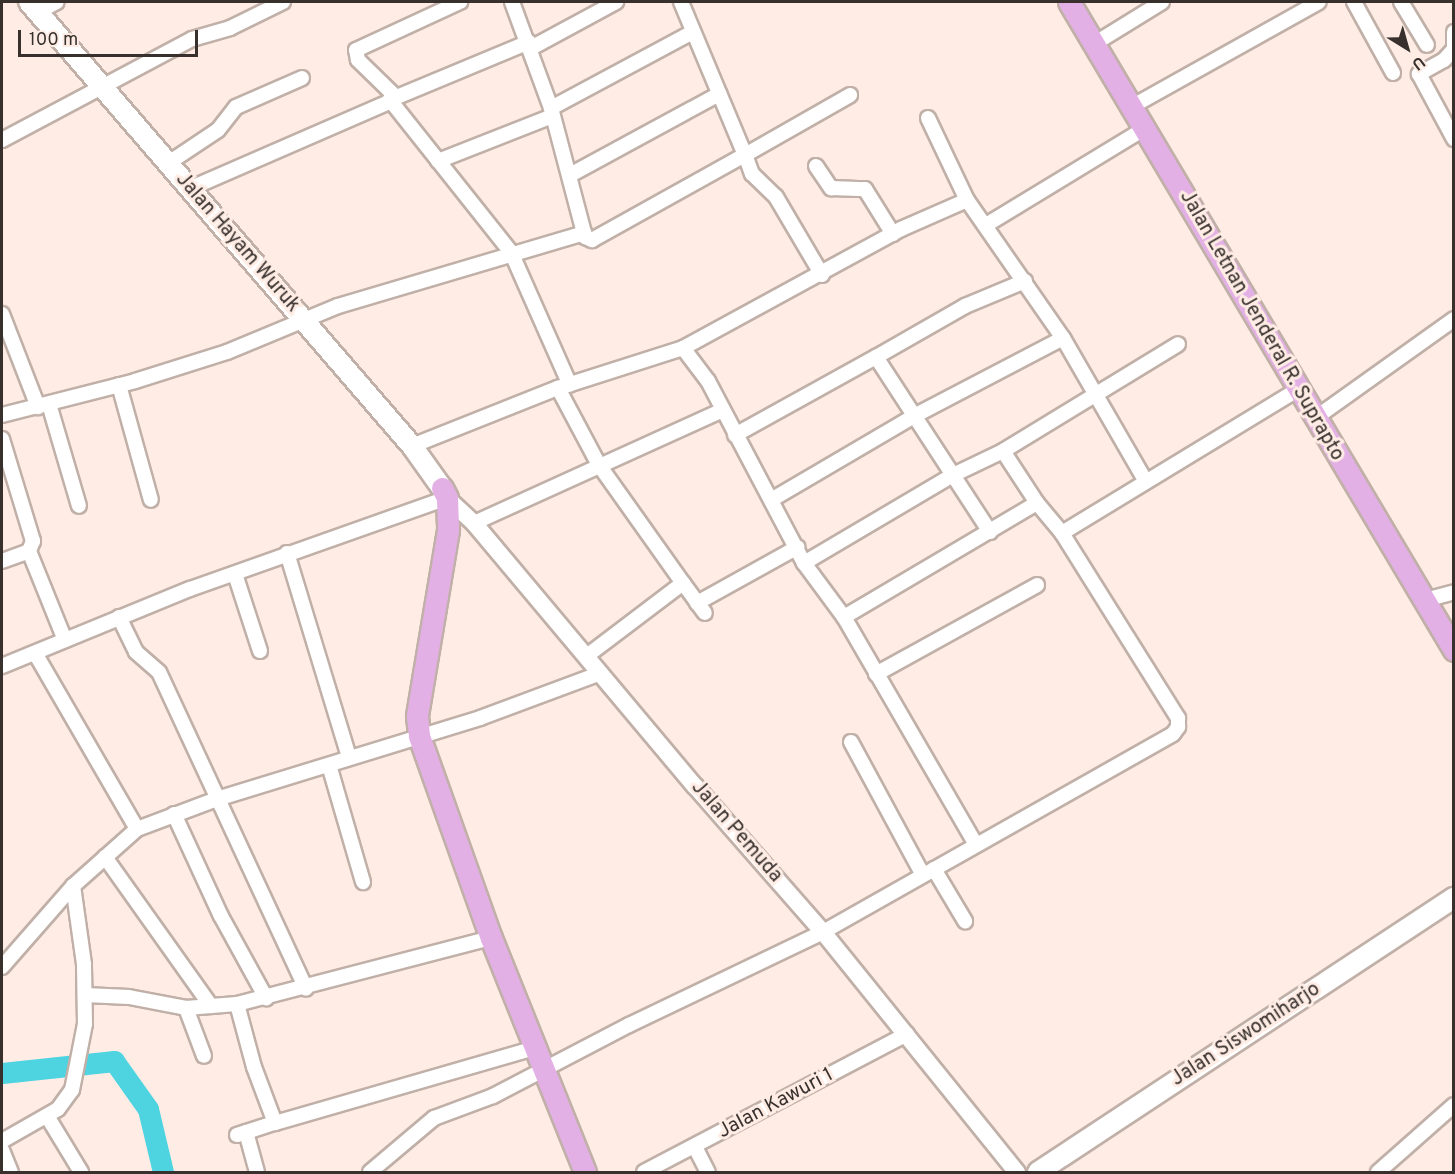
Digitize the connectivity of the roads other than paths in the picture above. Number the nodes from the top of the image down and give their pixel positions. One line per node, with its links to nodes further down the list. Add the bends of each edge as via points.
1 (57, 2): 13 (street)
2 (283, 2): 22 (street, via 230,28 192,39)
3 (460, 2): 25 (street, via 356,50 358,60)
4 (512, 2): 17 (street)
5 (616, 2): 17 (street)
6 (681, 2): 14 (street)
7 (1069, 2): 16 (main road, Jalan Letnan Jenderal R. Suprapto)
8 (1162, 2): 16 (street)
9 (1319, 2): 12 (street)
10 (1354, 2): 20 (street)
11 (1401, 2): 18 (street)
12 (1303, 5): 26 (street)
13 (33, 7): 22 (main road, Jalan Hayam Wuruk)
14 (693, 32): 23 (street); 27 (street)
15 (1454, 32): 19 (street)
16 (1094, 44): 26 (main road, Jalan Letnan Jenderal R. Suprapto)
17 (530, 45): 25 (street); 27 (street)
18 (1427, 45)
19 (1454, 47): 30 (street, via 1444,60 1419,74)
20 (1393, 73)
21 (302, 78): 34 (street, via 236,107 218,130)
22 (101, 89): 31 (street); 34 (main road, Jalan Hayam Wuruk)
23 (718, 94): 32 (street); 36 (street)
24 (850, 95): 32 (street)
25 (393, 99): 33 (street); 37 (street)
26 (1131, 107): 29 (main road, Jalan Letnan Jenderal R. Suprapto)
27 (552, 112): 33 (street); 36 (street)
28 (928, 118): 38 (street)
29 (1144, 129): 39 (street); 54 (main road, Jalan Letnan Jenderal R. Suprapto)
30 (1454, 139)
31 (2, 140)
32 (745, 155): 40 (street, via 592,240); 43 (street, via 753,174 776,197)
33 (438, 161): 42 (street)
34 (167, 164): 37 (main road, Jalan Hayam Wuruk)
35 (816, 166): 41 (street, via 831,188 865,189)
36 (570, 175): 40 (street)
37 (189, 189): 46 (main road, Jalan Hayam Wuruk)
38 (967, 200): 39 (street); 41 (street)
39 (986, 225): 44 (street)
40 (584, 232): 42 (street)
41 (893, 234): 43 (street)
42 (511, 252): 46 (street); 53 (street)
43 (822, 275): 50 (street)
44 (1025, 281): 48 (street); 51 (street, via 965,306)
45 (2, 314): 56 (street)
46 (303, 319): 52 (street, via 227,352); 63 (main road, Jalan Hayam Wuruk)
47 (1454, 319): 60 (street)
48 (1063, 338): 55 (street); 59 (street)
49 (1178, 344): 55 (street)
50 (683, 348): 53 (street); 57 (street, via 708,381)
51 (876, 357): 59 (street); 61 (street)
52 (119, 385): 56 (street); 69 (street)
53 (564, 387): 63 (street); 65 (street)
54 (1299, 389): 60 (main road, Jalan Letnan Jenderal R. Suprapto); 67 (street)
55 (1095, 391): 64 (street); 67 (street)
56 (44, 406): 58 (street); 72 (street)
57 (723, 410): 61 (street); 65 (street)
58 (2, 415)
59 (914, 416): 66 (street); 70 (street)
60 (1314, 419): 85 (main road, Jalan Letnan Jenderal R. Suprapto)
61 (735, 435): 70 (street)
62 (2, 440): 77 (street, via 33,542)
63 (412, 446): 68 (main road, Jalan Hayam Wuruk)
64 (1003, 451): 66 (street); 71 (street)
65 (599, 465): 73 (street); 82 (street)
66 (953, 475): 74 (street); 80 (street)
67 (1145, 480): 75 (street)
68 (444, 493): 73 (street, Jalan Pemuda); 78 (street); 96 (main road, via 446,554 422,676)
69 (151, 500)
70 (771, 500): 76 (street)
71 (1037, 502): 74 (street); 75 (street)
72 (79, 506)
73 (474, 523): 92 (street, Jalan Pemuda)
74 (990, 532): 87 (street)
75 (1062, 533): 103 (street, via 1178,718 1178,727)
76 (798, 547): 80 (street); 82 (street, via 701,608)
77 (29, 551): 79 (street); 88 (street)
78 (286, 553): 81 (street); 98 (street)
79 (2, 561)
80 (804, 563): 87 (street)
81 (235, 574): 86 (street); 90 (street)
82 (683, 583): 92 (street)
83 (1037, 585): 95 (street)
84 (1454, 592): 85 (street)
85 (1425, 600): 89 (main road, Jalan Letnan Jenderal R. Suprapto)
86 (120, 617): 88 (street); 100 (street, via 136,652 159,672)
87 (844, 617): 95 (street)
88 (65, 640): 91 (street)
89 (1454, 650)
90 (260, 651)
91 (35, 652): 93 (street); 102 (street)
92 (588, 655): 94 (street, Jalan Pemuda)
93 (2, 666)
94 (601, 673): 96 (street); 110 (street, Jalan Pemuda)
95 (876, 674): 103 (street)
96 (419, 736): 98 (street); 111 (main road)
97 (851, 742): 105 (street)
98 (349, 757): 99 (street)
99 (329, 765): 100 (street); 106 (street)
100 (217, 799): 101 (street); 113 (street)
101 (174, 814): 102 (street); 115 (street, via 221,916)
102 (137, 829): 104 (street)
103 (976, 845): 105 (street)
104 (105, 857): 107 (street); 117 (street)
105 (928, 872): 109 (street); 110 (street)
106 (363, 882)
107 (73, 886): 112 (street); 114 (street)
108 (1454, 898): 137 (main road, Jalan Siswomiharjo)
109 (964, 921)
110 (824, 932): 119 (street, Jalan Pemuda); 122 (street)
111 (491, 938): 113 (street); 120 (main road)
112 (2, 967)
113 (306, 989): 115 (street)
114 (85, 995): 118 (street, via 129,997); 124 (street, via 85,1024 72,1090)
115 (266, 998): 116 (street)
116 (237, 1004): 117 (street); 125 (street)
117 (211, 1006): 118 (street)
118 (186, 1008): 121 (street)
119 (907, 1034): 127 (street, Jalan Kawuri 1); 136 (street, Jalan Pemuda)
120 (534, 1048): 122 (main road); 125 (street)
121 (204, 1056)
122 (544, 1070): 132 (street, via 493,1096 434,1118); 133 (main road)
123 (1454, 1105): 138 (street)
124 (47, 1116): 126 (street); 130 (street)
125 (275, 1123): 131 (street, via 241,1133)
126 (2, 1141)
127 (694, 1147): 134 (street, Jalan Kawuri 1); 135 (street)
128 (2, 1150): 129 (street)
129 (11, 1173)
130 (81, 1173)
131 (257, 1173)
132 (370, 1173)
133 (585, 1173)
134 (644, 1173)
135 (708, 1173)
136 (1017, 1173)
137 (1038, 1173)
138 (1378, 1173)

